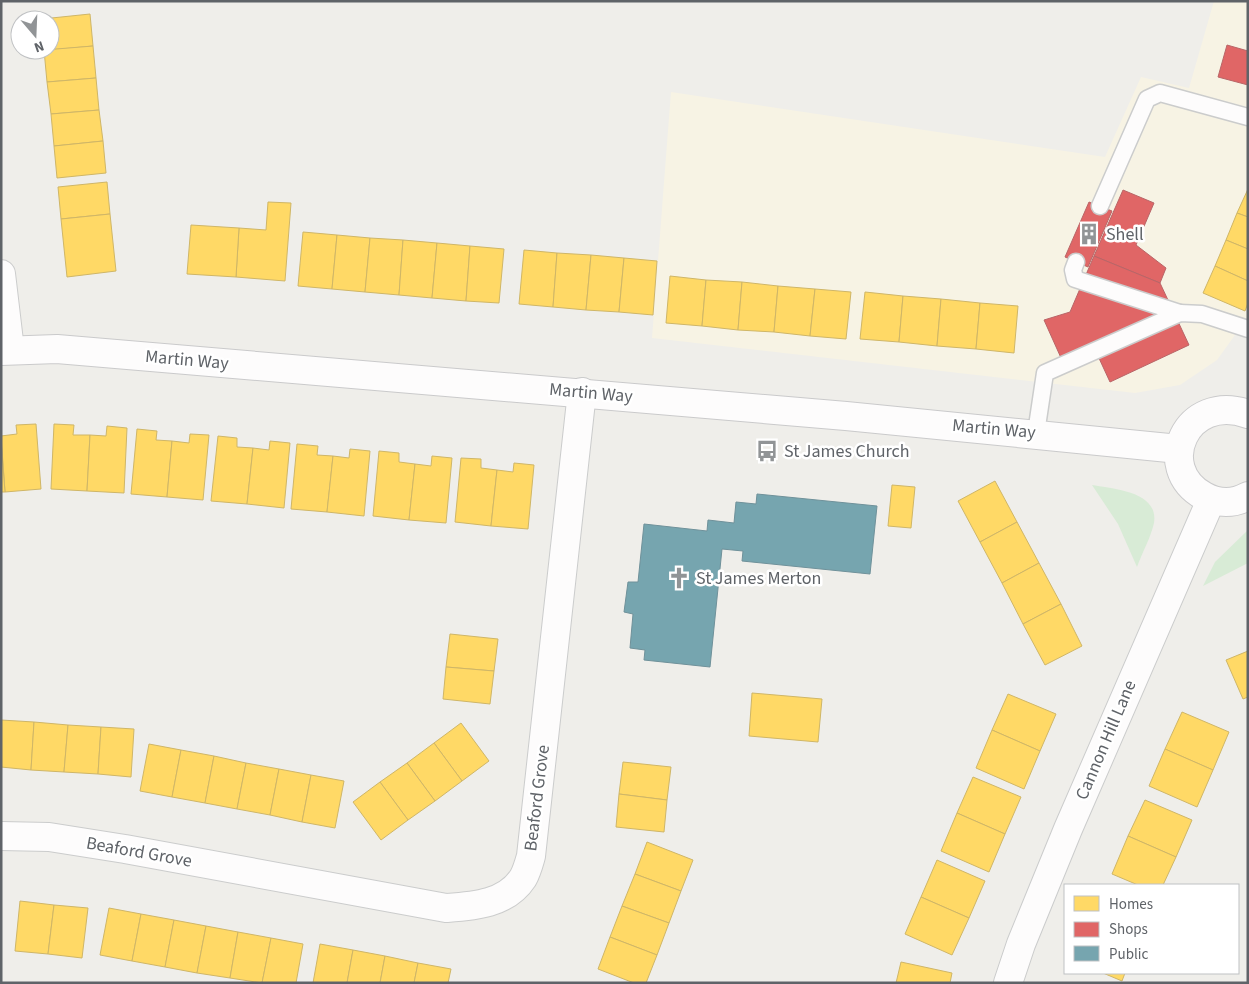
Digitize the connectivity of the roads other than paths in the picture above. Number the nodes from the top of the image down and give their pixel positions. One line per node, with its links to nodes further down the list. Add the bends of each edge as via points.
1 (1248, 117): 2 (lane, via 1160,93 1147,99)
2 (1100, 206)
3 (1076, 262): 5 (lane, via 1073,270 1075,279)
4 (1, 274): 7 (street)
5 (1180, 313): 6 (lane, via 1202,314); 10 (lane, via 1045,373)
6 (1248, 329)
7 (6, 350): 8 (street, Martin Way, via 57,349)
8 (582, 392): 10 (street, Martin Way); 14 (street, Beaford Grove, via 531,856 523,878 508,894 481,906 446,908 124,849 49,837)
9 (1248, 414): 11 (street, via 1223,409 1199,417 1183,436)
10 (1036, 433): 11 (street, Martin Way)
11 (1179, 449): 13 (street, via 1180,465 1186,480 1196,492)
12 (1248, 496): 13 (street, via 1226,502)
13 (1210, 500): 15 (street, Cannon Hill Lane, via 1068,829)
14 (1, 836)
15 (1008, 983)

